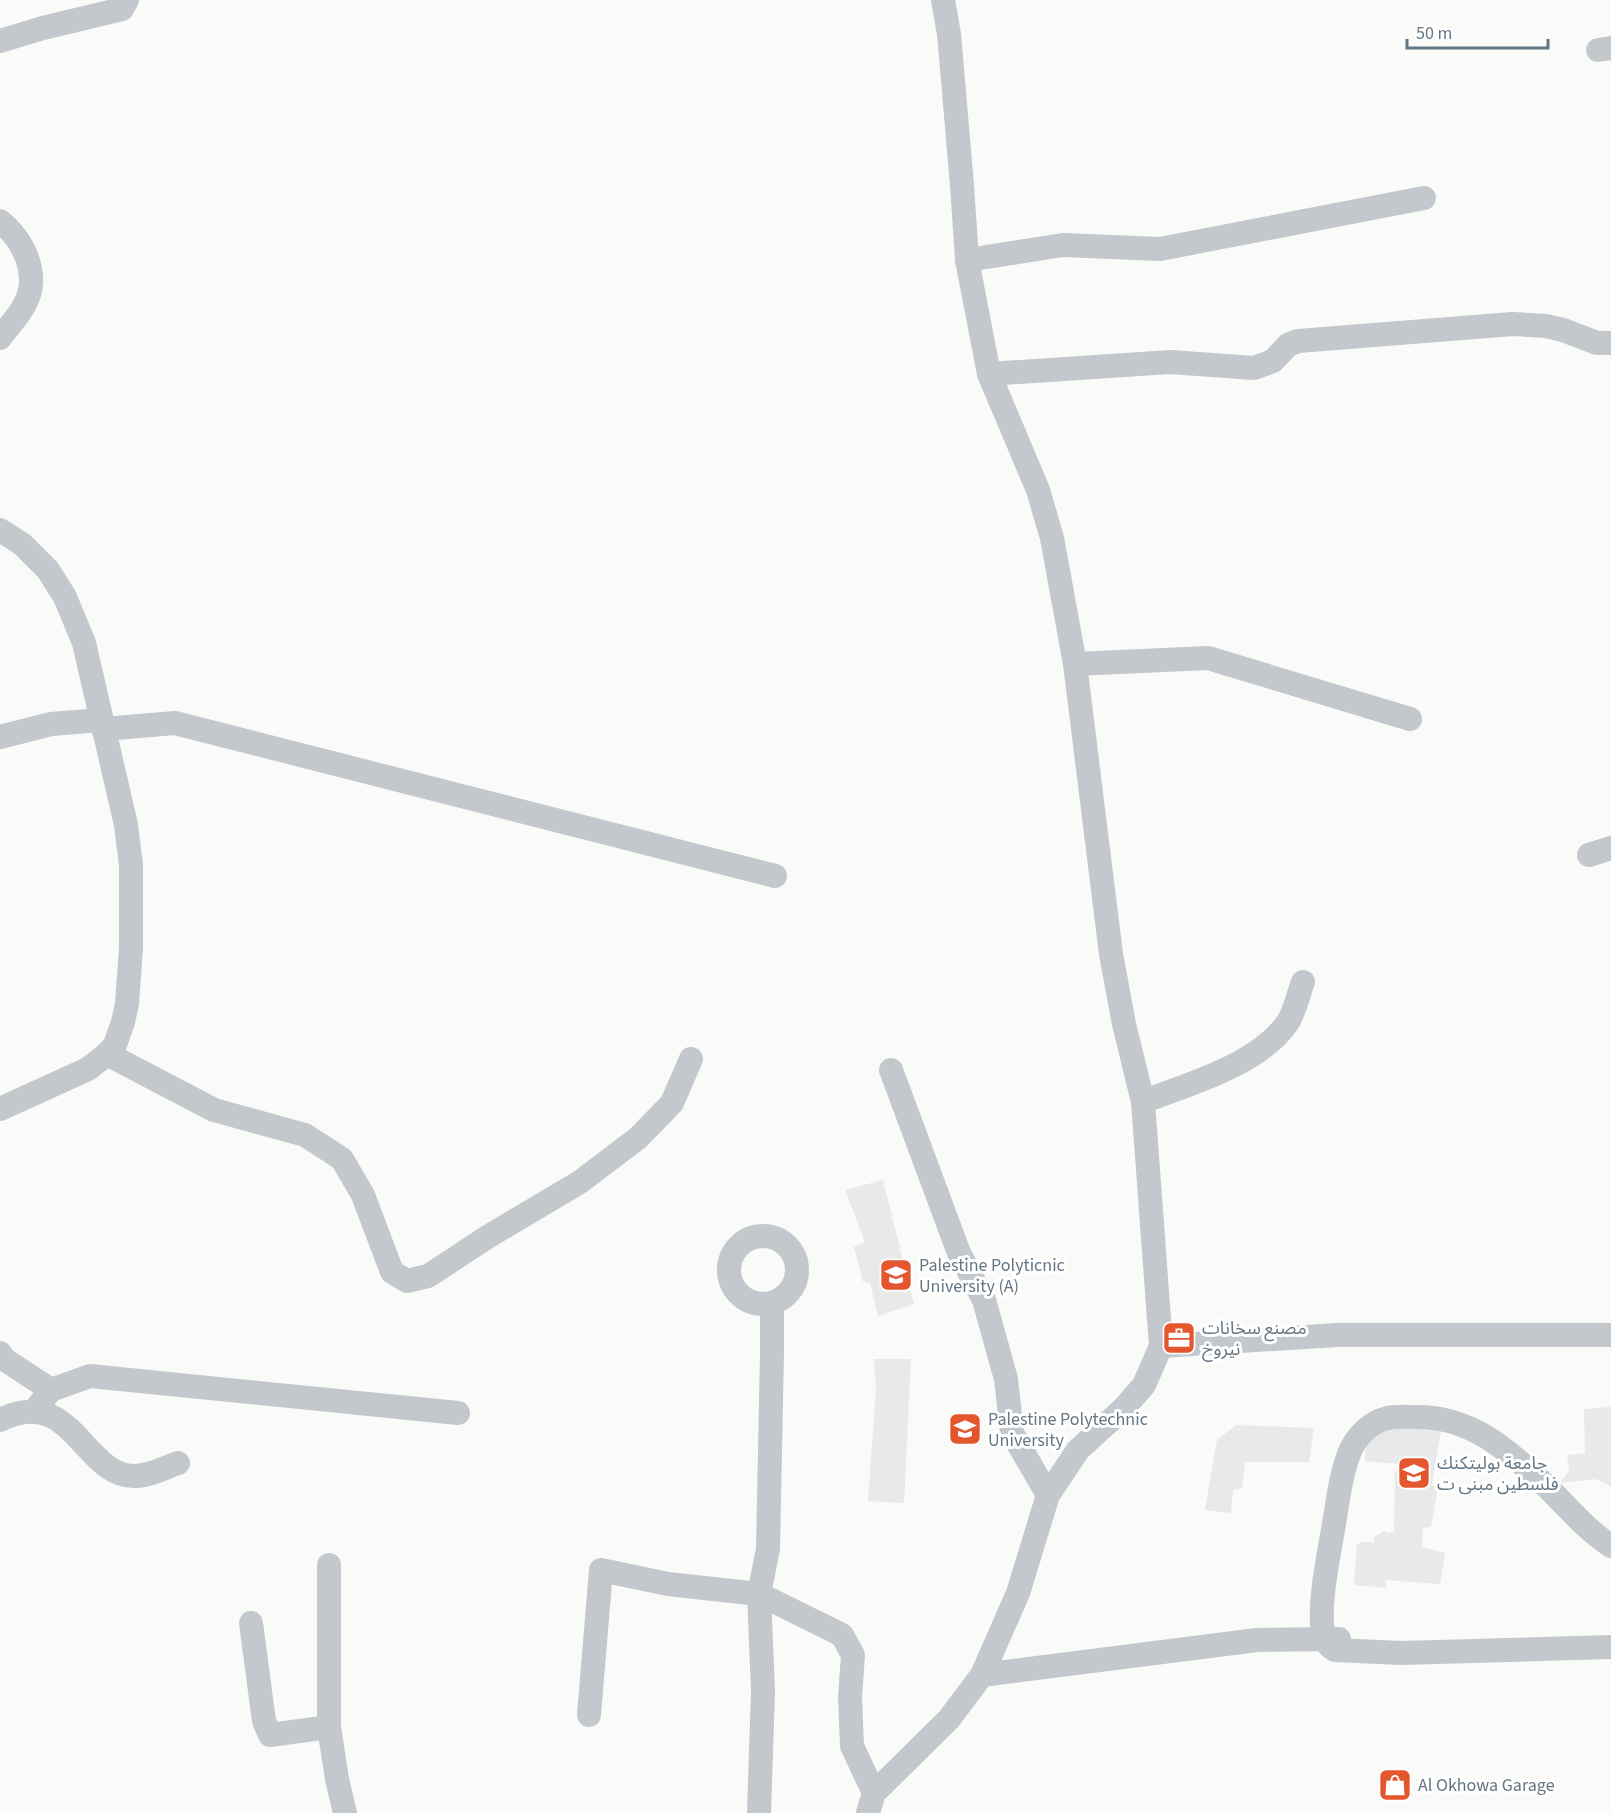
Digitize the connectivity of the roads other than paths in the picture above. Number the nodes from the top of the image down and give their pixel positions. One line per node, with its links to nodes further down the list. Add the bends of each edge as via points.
1 (127, 0): 3 (street, via 122,9)
2 (943, 0): 6 (street)
3 (0, 41)
4 (1424, 198): 6 (street, via 1160,249 1063,245)
5 (0, 221): 7 (street, via 23,247 32,282 26,303)
6 (967, 260): 9 (street)
7 (0, 338)
8 (1611, 343): 9 (street, via 1597,343 1546,326 1513,324 1298,341 1288,345 1273,361 1254,368 1170,362)
9 (989, 374): 11 (street, via 1038,490 1052,538)
10 (0, 530): 13 (street, via 22,544 48,570 65,597 84,643)
11 (1076, 664): 12 (street, via 1208,657); 20 (street, via 1111,954)
12 (1410, 719)
13 (102, 725): 14 (street, via 51,724); 15 (street, via 175,723); 17 (street, via 126,825 131,865 127,1004 120,1034)
14 (0, 737)
15 (775, 876)
16 (1303, 982): 20 (street, via 1288,1021 1268,1044 1240,1063)
17 (107, 1054): 18 (street, via 214,1110 305,1136 342,1160 363,1195 392,1272 407,1281 428,1276 580,1182 638,1138 672,1103); 21 (street, via 88,1069)
18 (691, 1059)
19 (891, 1070): 31 (street, via 959,1254 984,1300 1006,1379 1012,1432)
20 (1143, 1102): 24 (street)
21 (0, 1109)
22 (772, 1304): 34 (street, via 768,1549)
23 (1611, 1335): 24 (street, via 1338,1335)
24 (1161, 1346): 31 (street, via 1144,1384 1078,1450)
25 (0, 1353): 26 (street)
26 (51, 1390): 27 (street); 28 (street, via 90,1376)
27 (33, 1412): 29 (street); 30 (street, via 64,1424 115,1472 144,1475)
28 (458, 1413)
29 (0, 1420)
30 (178, 1463)
31 (1048, 1496): 39 (street, via 1018,1593)
32 (1611, 1546): 37 (street, via 1581,1523 1513,1456 1484,1435 1443,1418 1388,1418 1362,1432 1345,1468 1324,1592)
33 (330, 1565): 41 (street)
34 (759, 1594): 40 (street, via 668,1584 601,1570); 42 (street, via 842,1635 853,1655 852,1746); 44 (street, via 763,1691)
35 (252, 1623): 41 (street, via 264,1721 270,1735)
36 (1611, 1637): 37 (street)
37 (1325, 1639): 38 (street, via 1335,1650 1372,1652); 39 (street, via 1257,1640)
38 (1611, 1647)
39 (982, 1675): 42 (street, via 949,1719)
40 (588, 1715)
41 (329, 1727): 43 (street)
42 (871, 1803)
43 (345, 1813)
44 (759, 1813)

